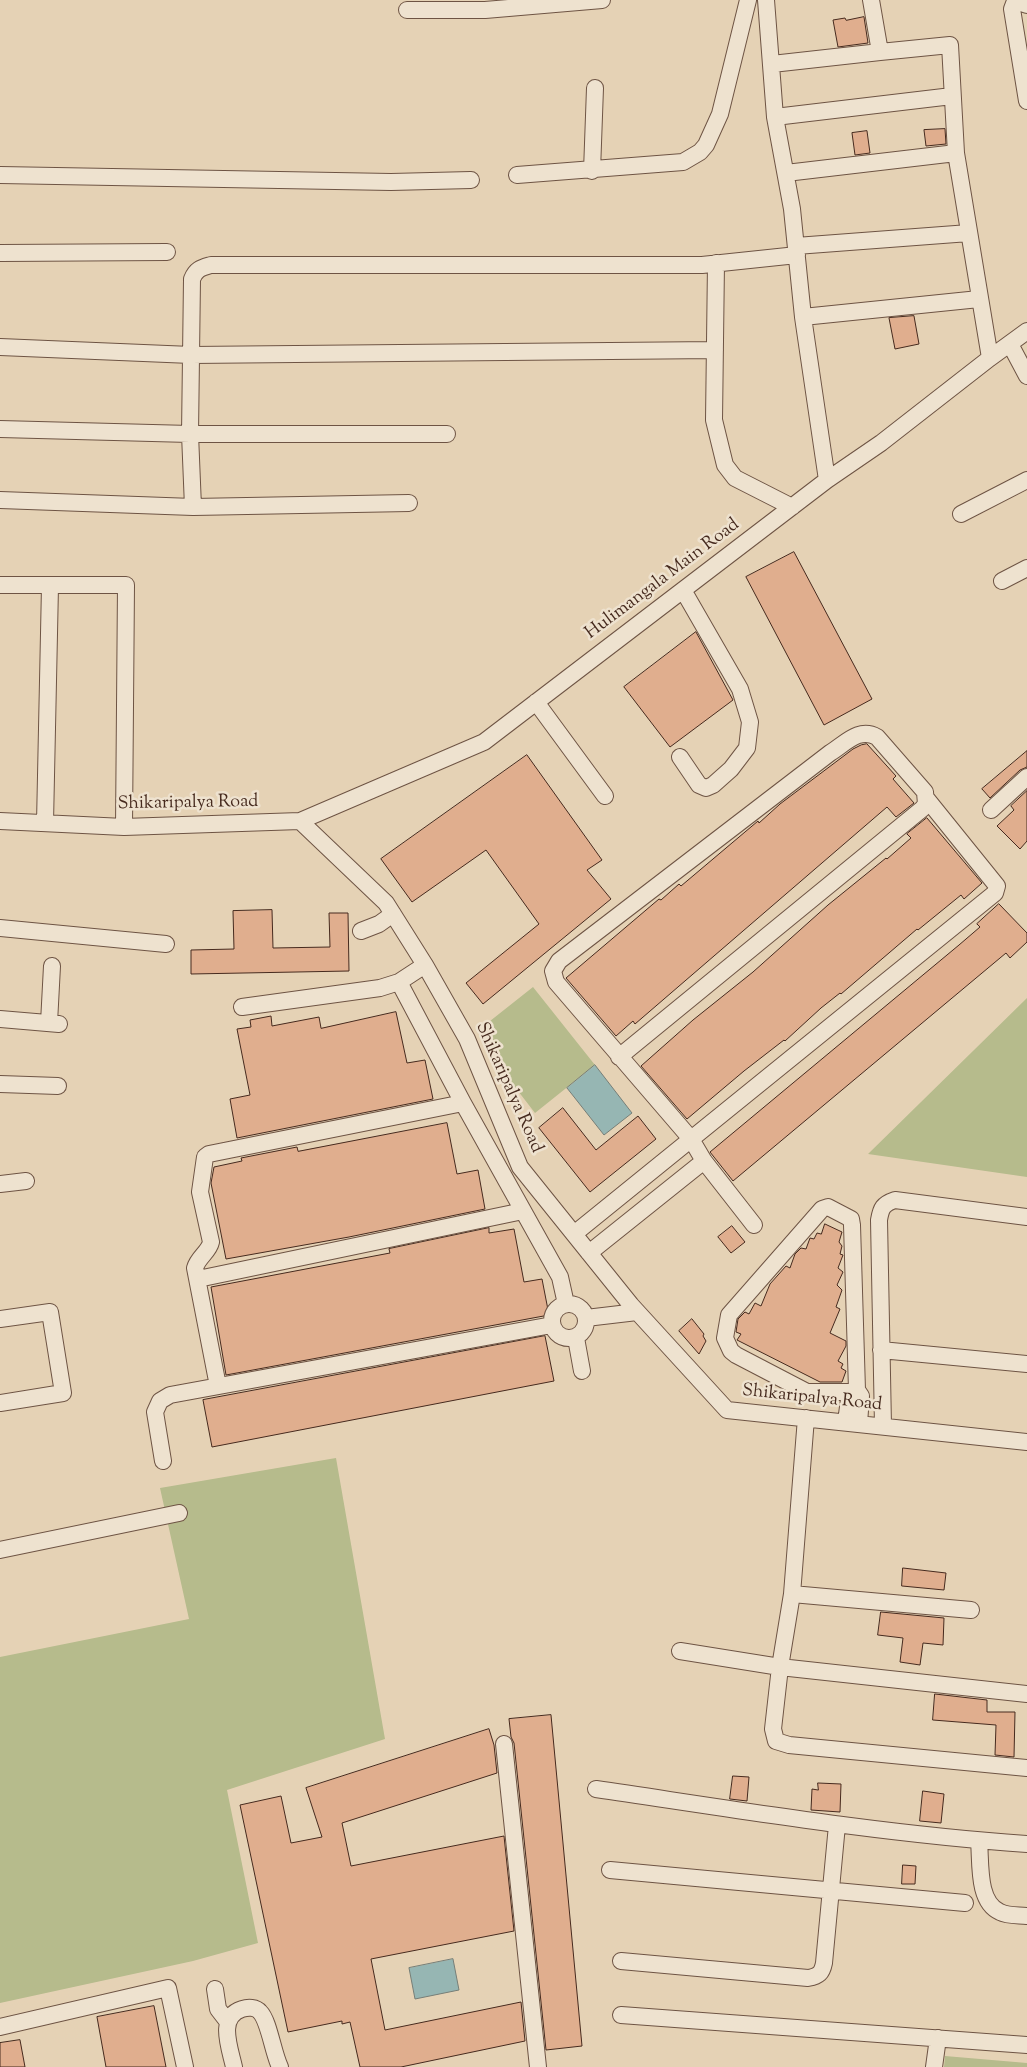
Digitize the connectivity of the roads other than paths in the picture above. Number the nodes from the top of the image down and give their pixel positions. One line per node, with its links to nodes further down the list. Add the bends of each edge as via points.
1 (602, 0): 6 (street, via 485,10)
2 (748, 0): 15 (street, via 720,114 700,152 683,162)
3 (766, 0): 9 (street)
4 (871, 0): 7 (street)
5 (1027, 5): 8 (street, via 1015,1 1012,9)
6 (407, 10)
7 (880, 52): 9 (street); 11 (street, via 950,45)
8 (1023, 55): 12 (street)
9 (772, 64): 13 (street)
10 (595, 88): 15 (street)
11 (952, 96): 13 (street); 14 (street)
12 (1027, 101)
13 (776, 117): 16 (street)
14 (956, 152): 16 (street); 20 (street)
15 (592, 170): 18 (street)
16 (786, 174): 21 (street)
17 (0, 175): 19 (street, via 391,182)
18 (517, 175)
19 (471, 180)
20 (969, 233): 21 (street); 25 (street)
21 (796, 250): 24 (street); 26 (street)
22 (0, 252): 23 (street)
23 (167, 252)
24 (716, 263): 30 (street); 31 (street, via 211,265 195,272 192,279)
25 (979, 299): 26 (street); 32 (street)
26 (803, 317): 37 (street)
27 (1027, 331): 28 (street, Hulimangala Main Road)
28 (1010, 344): 32 (street, Hulimangala Main Road); 33 (street)
29 (0, 348): 31 (street)
30 (715, 350): 31 (street); 42 (street, via 714,420 725,465 735,478)
31 (191, 355): 35 (street)
32 (990, 358): 37 (street, Hulimangala Main Road)
33 (1027, 376)
34 (0, 429): 35 (street)
35 (190, 434): 36 (street); 41 (street)
36 (447, 434)
37 (828, 480): 42 (street, Hulimangala Main Road)
38 (1027, 480): 43 (street)
39 (0, 500): 41 (street)
40 (409, 502): 41 (street)
41 (192, 507)
42 (792, 507): 48 (street, Hulimangala Main Road)
43 (961, 514)
44 (1027, 568): 45 (street)
45 (1002, 581)
46 (0, 585): 47 (street)
47 (50, 586): 57 (street); 58 (street, via 126,585)
48 (683, 590): 49 (street, Hulimangala Main Road); 50 (street, via 740,689 750,733 747,748 739,759 706,788 699,786)
49 (536, 702): 52 (street); 56 (street, Hulimangala Main Road, via 484,742)
50 (680, 756)
51 (1027, 777): 54 (street)
52 (605, 796)
53 (926, 798): 68 (street, via 922,809); 68 (street, via 925,792 877,737 861,733 830,753 559,961 553,971 556,982); 72 (street, via 997,886 995,893)
54 (991, 810)
55 (0, 820): 57 (street, Shikaripalya Road)
56 (300, 821): 58 (street, Shikaripalya Road); 59 (street, Shikaripalya Road, via 386,903)
57 (45, 823): 58 (street, Shikaripalya Road)
58 (124, 826)
59 (393, 914): 61 (street, via 379,924); 63 (street, Shikaripalya Road)
60 (0, 928): 62 (street)
61 (361, 930)
62 (166, 944)
63 (425, 965): 65 (street); 79 (street, Shikaripalya Road, via 467,1039 520,1167)
64 (52, 966): 67 (street, via 54,1024)
65 (399, 982): 66 (street, via 380,988); 71 (street)
66 (242, 1008)
67 (0, 1019)
68 (619, 1056): 72 (street)
69 (0, 1084): 70 (street)
70 (58, 1086)
71 (462, 1103): 76 (street); 81 (street, via 209,1154 205,1157 200,1192 211,1242 197,1261)
72 (691, 1139): 73 (street); 79 (street)
73 (704, 1161): 78 (street); 80 (street)
74 (26, 1181): 75 (street)
75 (0, 1184)
76 (523, 1211): 81 (street); 82 (street, via 560,1276)
77 (1027, 1217): 88 (street, via 895,1200 886,1203 878,1220)
78 (754, 1225)
79 (574, 1234): 80 (street, Shikaripalya Road)
80 (589, 1253): 83 (street, Shikaripalya Road)
81 (198, 1279): 91 (street)
82 (566, 1304): 84 (street, via 577,1306); 86 (street, via 556,1310)
83 (637, 1312): 84 (street); 94 (street, Shikaripalya Road, via 727,1410)
84 (586, 1318): 87 (street, via 584,1330)
85 (0, 1319): 93 (street, via 50,1312 63,1392)
86 (552, 1325): 87 (street, via 558,1335); 91 (street)
87 (576, 1338): 90 (street)
88 (881, 1350): 89 (street); 96 (street)
89 (1027, 1364)
90 (582, 1371)
91 (218, 1386): 98 (street, via 170,1395 160,1401 155,1412)
92 (854, 1391): 92 (street, via 852,1225 851,1219 828,1207 822,1209 729,1314 725,1338 736,1355 807,1392); 95 (street)
93 (0, 1403)
94 (806, 1418): 95 (street, Shikaripalya Road); 101 (street)
95 (852, 1423): 96 (street, Shikaripalya Road)
96 (883, 1426): 97 (street, Shikaripalya Road)
97 (1027, 1442)
98 (163, 1461)
99 (179, 1513): 100 (street)
100 (0, 1550)
101 (792, 1594): 102 (street); 104 (street)
102 (971, 1610)
103 (680, 1652): 104 (street)
104 (780, 1667): 105 (street); 107 (street, via 773,1730 780,1744)
105 (1027, 1694)
106 (504, 1744): 126 (street)
107 (1027, 1768)
108 (596, 1789): 109 (street)
109 (837, 1825): 110 (street); 113 (street)
110 (979, 1841): 111 (street); 115 (street, via 986,1901 1002,1913)
111 (1027, 1844)
112 (610, 1870): 113 (street)
113 (831, 1891): 114 (street); 116 (street, via 824,1962 822,1972 816,1977 744,1974)
114 (965, 1903)
115 (1027, 1916)
116 (622, 1962)
117 (215, 1989): 119 (street, via 218,2009)
118 (621, 2015): 121 (street)
119 (228, 2022): 124 (street, via 226,2031); 125 (street, via 234,2012 245,2008 260,2011)
120 (0, 2027): 123 (street, via 168,1988)
121 (938, 2038): 122 (street); 127 (street)
122 (1027, 2045)
123 (185, 2067)
124 (234, 2067)
125 (280, 2067)
126 (538, 2067)
127 (934, 2067)

